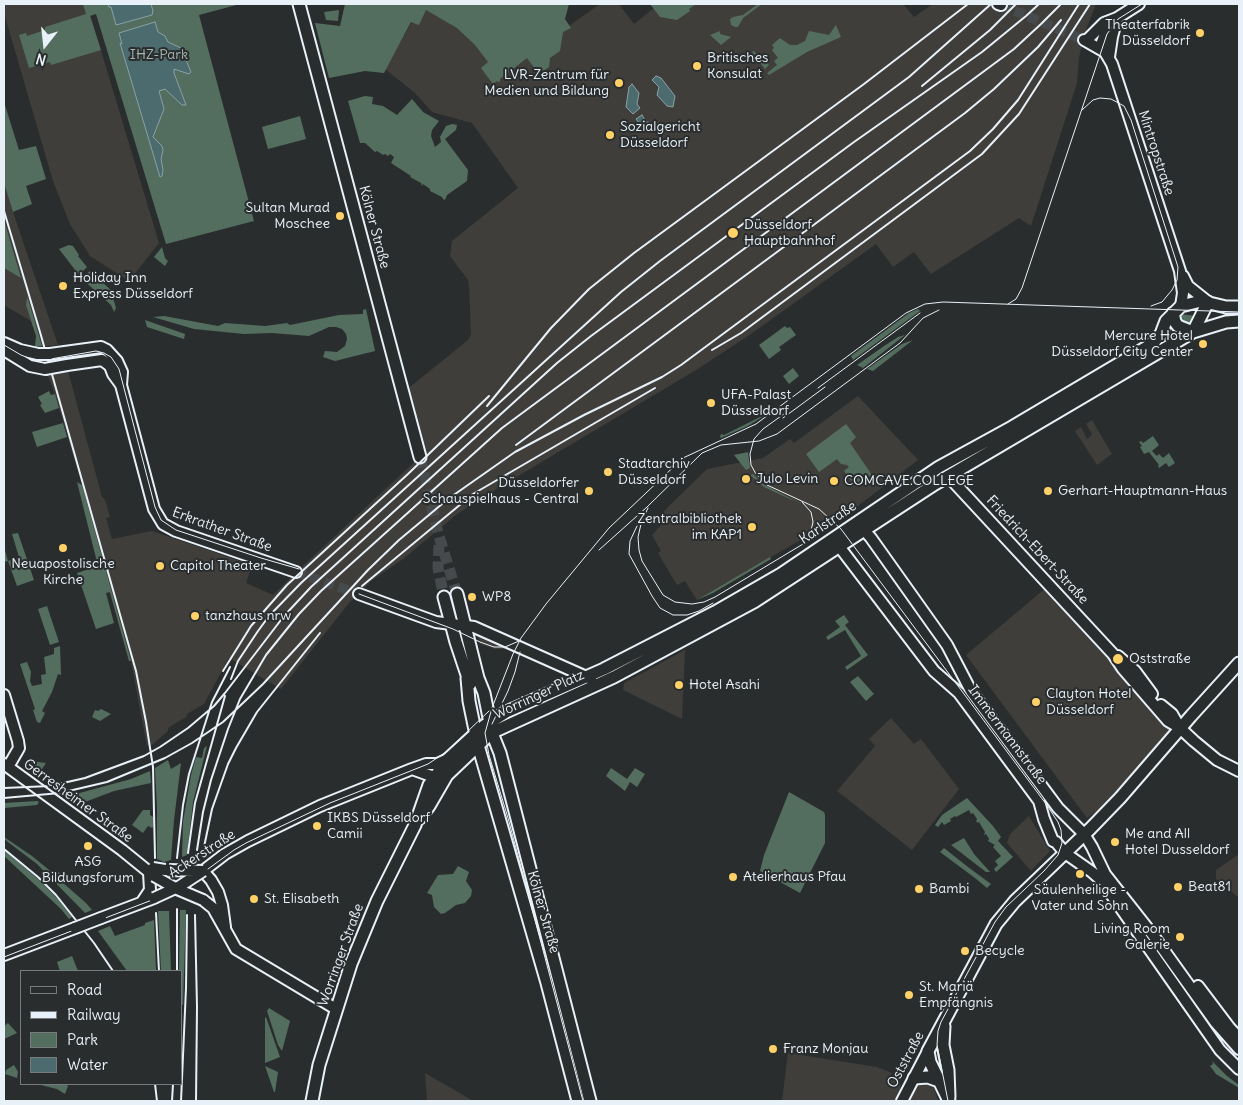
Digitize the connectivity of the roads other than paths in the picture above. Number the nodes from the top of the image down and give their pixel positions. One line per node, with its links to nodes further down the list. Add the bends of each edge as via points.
1 (299, 4): 15 (main road, Kölner Straße)
2 (1139, 4): 3 (street)
3 (1117, 18): 4 (street, via 1106,31); 4 (street, Mintropstraße, via 1104,23 1085,40); 5 (street)
4 (1100, 48): 5 (street, Mintropstraße)
5 (1109, 57): 6 (street, Mintropstraße)
6 (1180, 271): 7 (street, Mintropstraße, via 1192,289); 9 (street, Mintropstraße, via 1183,293)
7 (1208, 302): 8 (main road); 9 (main road, via 1194,302); 11 (main road)
8 (1239, 307)
9 (1177, 309): 11 (main road, via 1175,322); 16 (main road, Karlstraße, via 1166,321 1161,334 1147,347)
10 (1239, 321): 11 (main road, Karlstraße)
11 (1193, 332): 17 (main road, Karlstraße)
12 (4, 343): 14 (street, Erkrather Straße, via 43,356 92,347 104,348 118,363 122,372)
13 (4, 350): 14 (street, Erkrather Straße, bridge, via 30,366 45,370 102,360 110,366)
14 (121, 385): 20 (street, Erkrather Straße, via 160,522 173,530)
15 (420, 457)
16 (940, 467): 17 (main road, Friedrich-Ebert-Straße); 18 (main road, Karlstraße)
17 (948, 476): 18 (main road, Karlstraße); 31 (street, Friedrich-Ebert-Straße, via 1113,654 1168,721)
18 (860, 526): 19 (main road, Karlstraße); 40 (street, Immermannstraße, via 947,645 971,691 1058,808)
19 (836, 543): 27 (main road, Karlstraße, via 715,612); 28 (main road, Karlstraße, via 754,602); 41 (street, Immermannstraße, via 934,671 959,693 1039,801 1046,827)
20 (296, 572)
21 (359, 594): 24 (street, via 436,622)
22 (457, 594): 25 (main road)
23 (444, 597): 24 (main road)
24 (451, 624): 25 (street); 30 (main road, Worringer Platz, via 467,678 469,701)
25 (464, 626): 27 (street, via 484,631); 30 (main road, Worringer Platz, via 484,693)
26 (1239, 663): 31 (main road, Oststraße)
27 (587, 677): 28 (street); 30 (main road, Worringer Platz, via 512,710)
28 (598, 684): 30 (main road, Worringer Platz)
29 (4, 695): 34 (street, via 19,748)
30 (486, 728): 32 (main road, Kölner Straße); 33 (main road, Worringer Straße); 62 (main road, Kölner Straße, via 500,753)
31 (1180, 728): 36 (street, Friedrich-Ebert-Straße, via 1217,760); 40 (main road, Oststraße, via 1120,798)
32 (478, 745): 37 (main road, Worringer Straße); 61 (main road, Kölner Straße)
33 (448, 759): 35 (street, Ackerstraße); 38 (main road, Worringer Straße)
34 (6, 765): 45 (street, Gerresheimer Straße)
35 (412, 769): 38 (street); 44 (street, Ackerstraße, via 314,809 237,846)
36 (1239, 771)
37 (447, 775): 38 (street); 39 (main road, Worringer Straße)
38 (434, 777): 39 (main road, Worringer Straße)
39 (415, 825): 52 (main road, Worringer Straße, via 377,901)
40 (1084, 834): 42 (main road, Oststraße); 51 (street, Immermannstraße, via 1105,874)
41 (1054, 841): 42 (street, Immermannstraße); 43 (street)
42 (1065, 853): 43 (main road, Oststraße); 57 (street, Immermannstraße, via 1101,880 1220,1050)
43 (1055, 862): 53 (main road, Oststraße, via 996,924)
44 (203, 871): 45 (street, Gerresheimer Straße, bridge, via 162,870); 46 (street, Ackerstraße, bridge); 47 (street)
45 (152, 873): 46 (street, Gerresheimer Straße, bridge); 48 (street, via 150,890)
46 (175, 888): 47 (street, Gerresheimer Straße, bridge); 48 (street, Ackerstraße, bridge)
47 (212, 897): 49 (street); 49 (street, via 222,905)
48 (141, 903): 50 (street, Ackerstraße, bridge)
49 (225, 927): 52 (street, via 238,950)
50 (4, 955)
51 (1186, 982): 54 (street, Immermannstraße, via 1190,980 1196,984); 56 (street, Immermannstraße)
52 (336, 1009): 60 (main road, Worringer Straße)
53 (946, 1018): 55 (main road, Oststraße); 64 (main road, via 943,1044)
54 (1239, 1038)
55 (929, 1049): 58 (street, Oststraße); 59 (main road, via 929,1060)
56 (1239, 1049)
57 (1239, 1069)
58 (914, 1078): 59 (main road, via 928,1077); 63 (street, Oststraße)
59 (938, 1081): 64 (main road)
60 (312, 1101)
61 (578, 1101)
62 (590, 1101)
63 (902, 1101)
64 (949, 1101)

